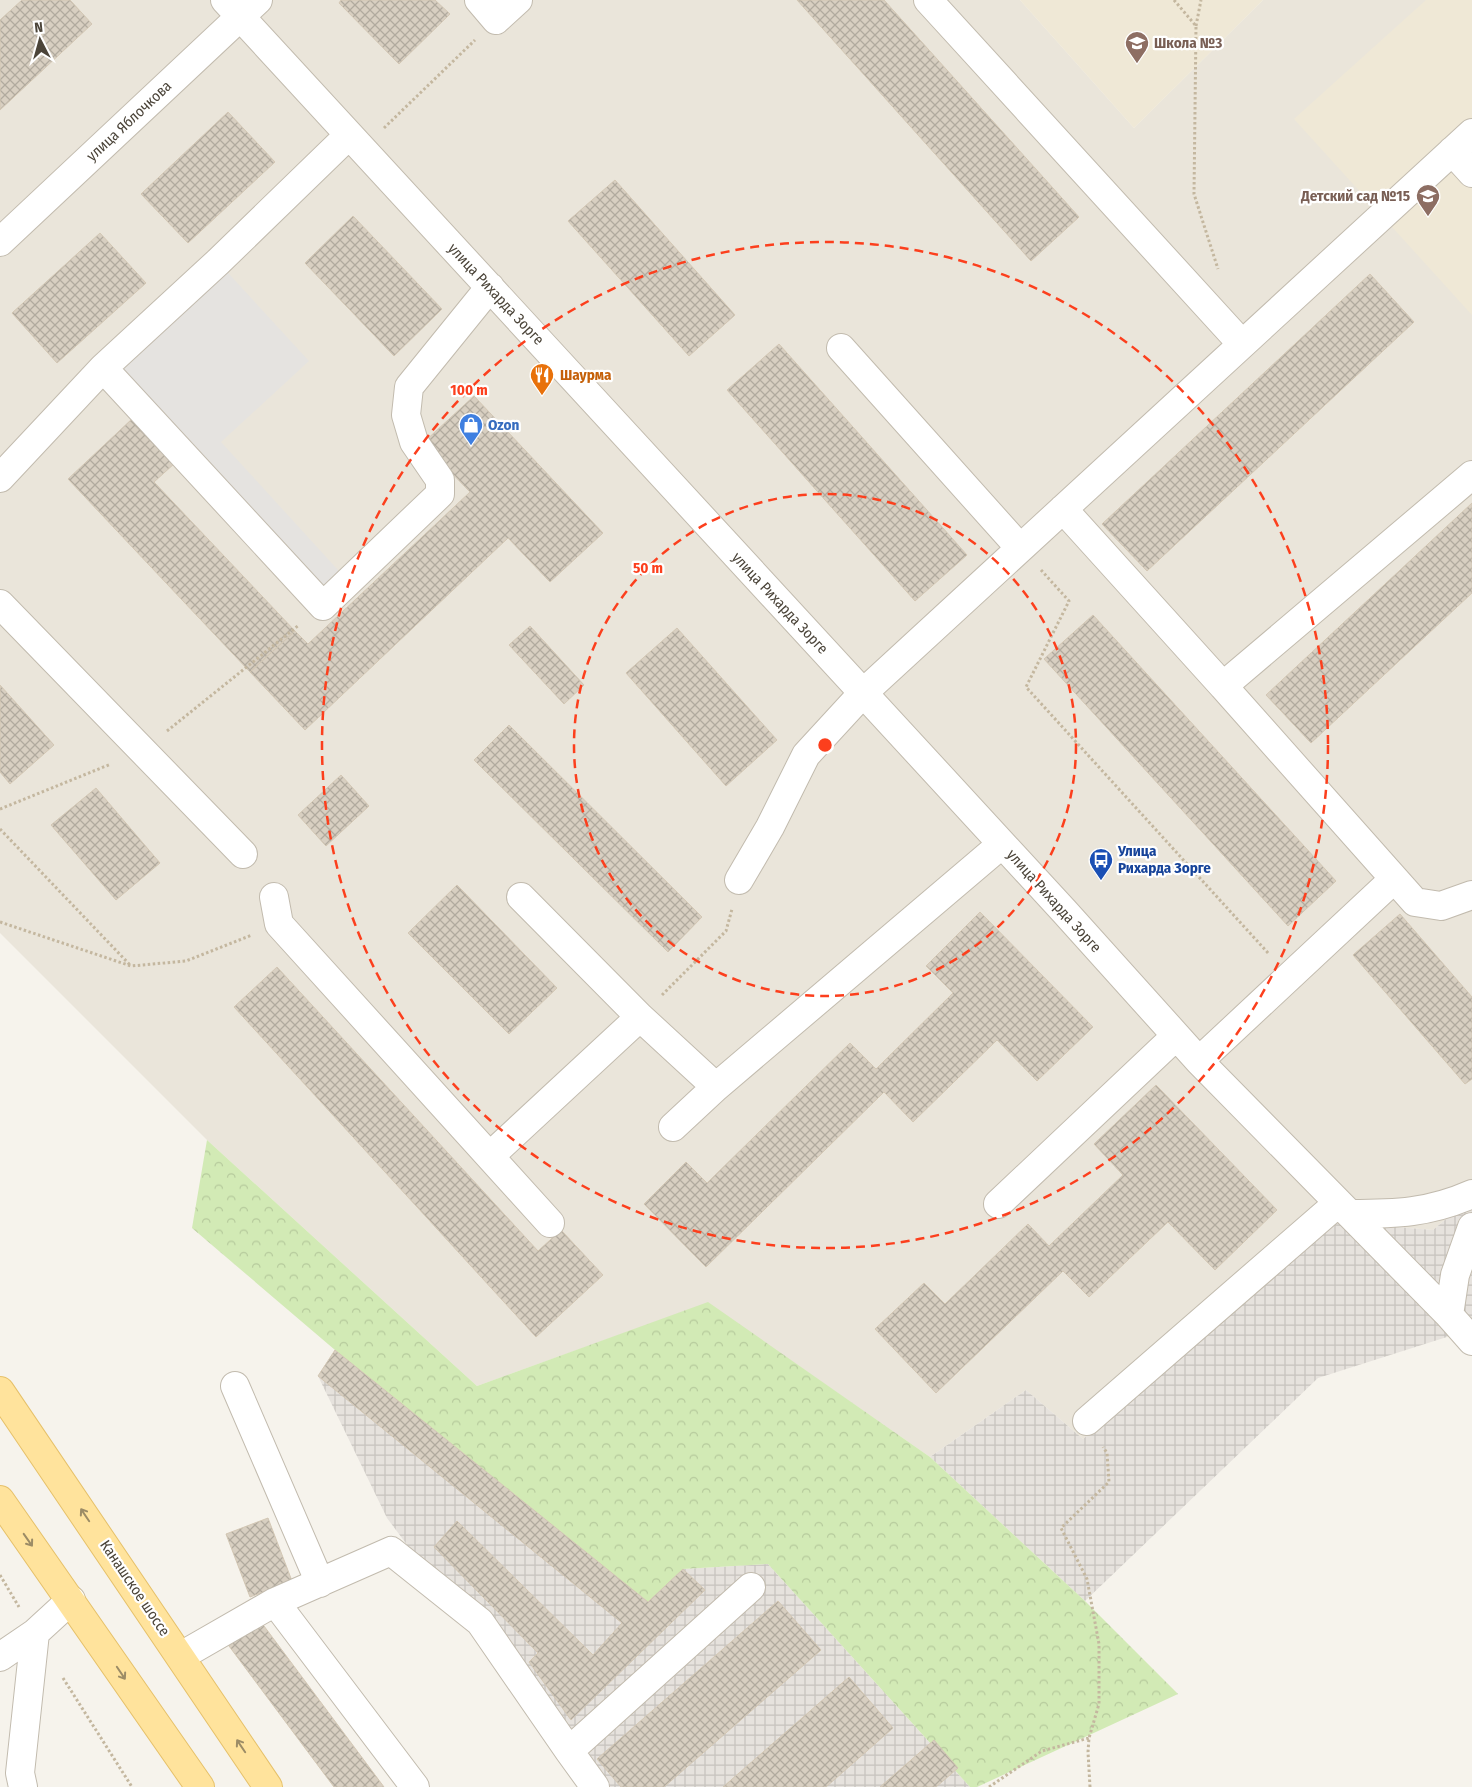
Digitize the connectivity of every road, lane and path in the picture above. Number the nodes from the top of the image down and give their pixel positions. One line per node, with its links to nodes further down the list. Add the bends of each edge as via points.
1 (518, 0): 6 (street)
2 (928, 0): 16 (street)
3 (1174, 0): 7 (path)
4 (1201, 0): 7 (path)
5 (242, 6): 10 (street, улица Рихарда Зорге); 13 (street, улица Яблочкова)
6 (488, 10): 9 (path)
7 (1196, 26): 14 (path, via 1194,194)
8 (1472, 132): 11 (street)
9 (378, 134)
10 (349, 135): 15 (street, улица Рихарда Зорге); 18 (street)
11 (1452, 151): 12 (street); 16 (street)
12 (1472, 173)
13 (0, 242)
14 (1221, 278)
15 (490, 287): 24 (street, via 409,387 406,415 414,442 440,480 440,494); 26 (street, улица Рихарда Зорге)
16 (1242, 344): 21 (street)
17 (841, 348): 22 (street)
18 (103, 368): 20 (street); 24 (street)
19 (1472, 475): 25 (street)
20 (0, 478)
21 (1063, 509): 22 (street); 25 (street)
22 (1020, 548): 26 (street); 40 (path, via 1069,601 1026,687)
23 (0, 604): 27 (street)
24 (322, 606): 27 (path)
25 (1223, 686): 32 (street)
26 (863, 693): 30 (street, улица Рихарда Зорге); 33 (street, via 806,755)
27 (142, 751): 28 (path); 31 (street)
28 (0, 809)
29 (0, 829): 39 (path)
30 (1002, 844): 42 (street, улица Рихарда Зорге); 44 (street)
31 (242, 854)
32 (1394, 879): 34 (street, via 1415,902 1441,906); 40 (street)
33 (740, 880): 41 (path, via 726,931)
34 (1472, 895)
35 (274, 897): 38 (street)
36 (521, 897): 41 (street)
37 (0, 922): 39 (path)
38 (278, 924): 39 (path, via 186,960); 46 (street)
39 (131, 966)
40 (1289, 976): 43 (street)
41 (640, 1017): 44 (street); 46 (street)
42 (1176, 1036): 43 (street, улица Рихарда Зорге); 48 (street)
43 (1198, 1061): 49 (street, улица Рихарда Зорге)
44 (716, 1087): 45 (street)
45 (673, 1127)
46 (490, 1156): 50 (street)
47 (1472, 1194): 49 (street, via 1445,1206 1400,1214)
48 (998, 1204)
49 (1344, 1209): 52 (street, улица Рихарда Зорге); 56 (street)
50 (550, 1223)
51 (1472, 1227): 52 (street, via 1455,1275)
52 (1449, 1315): 53 (street, улица Рихарда Зорге)
53 (1472, 1342)
54 (235, 1386): 58 (street)
55 (0, 1391): 63 (main road, Канашское шоссе, one-way to 55)
56 (1087, 1421): 66 (path, via 1107,1453 1109,1482 1061,1528 1088,1579 1099,1644 1099,1704)
57 (0, 1500): 60 (main road, one-way to 60)
58 (320, 1582): 61 (street); 67 (street, via 391,1551 480,1622)
59 (752, 1587): 67 (street)
60 (71, 1600): 62 (street); 70 (main road, one-way to 70)
61 (275, 1602): 63 (street); 72 (street)
62 (34, 1633): 64 (street); 68 (street, via 20,1773)
63 (181, 1656): 71 (main road, Канашское шоссе, one-way to 63)
64 (0, 1657)
65 (60, 1674): 69 (path)
66 (1089, 1738): 74 (path, via 1042,1752); 75 (path)
67 (569, 1750): 73 (street)
68 (23, 1787)
69 (132, 1787)
70 (200, 1787)
71 (268, 1787)
72 (415, 1787)
73 (595, 1787)
74 (989, 1787)
75 (1090, 1787)

